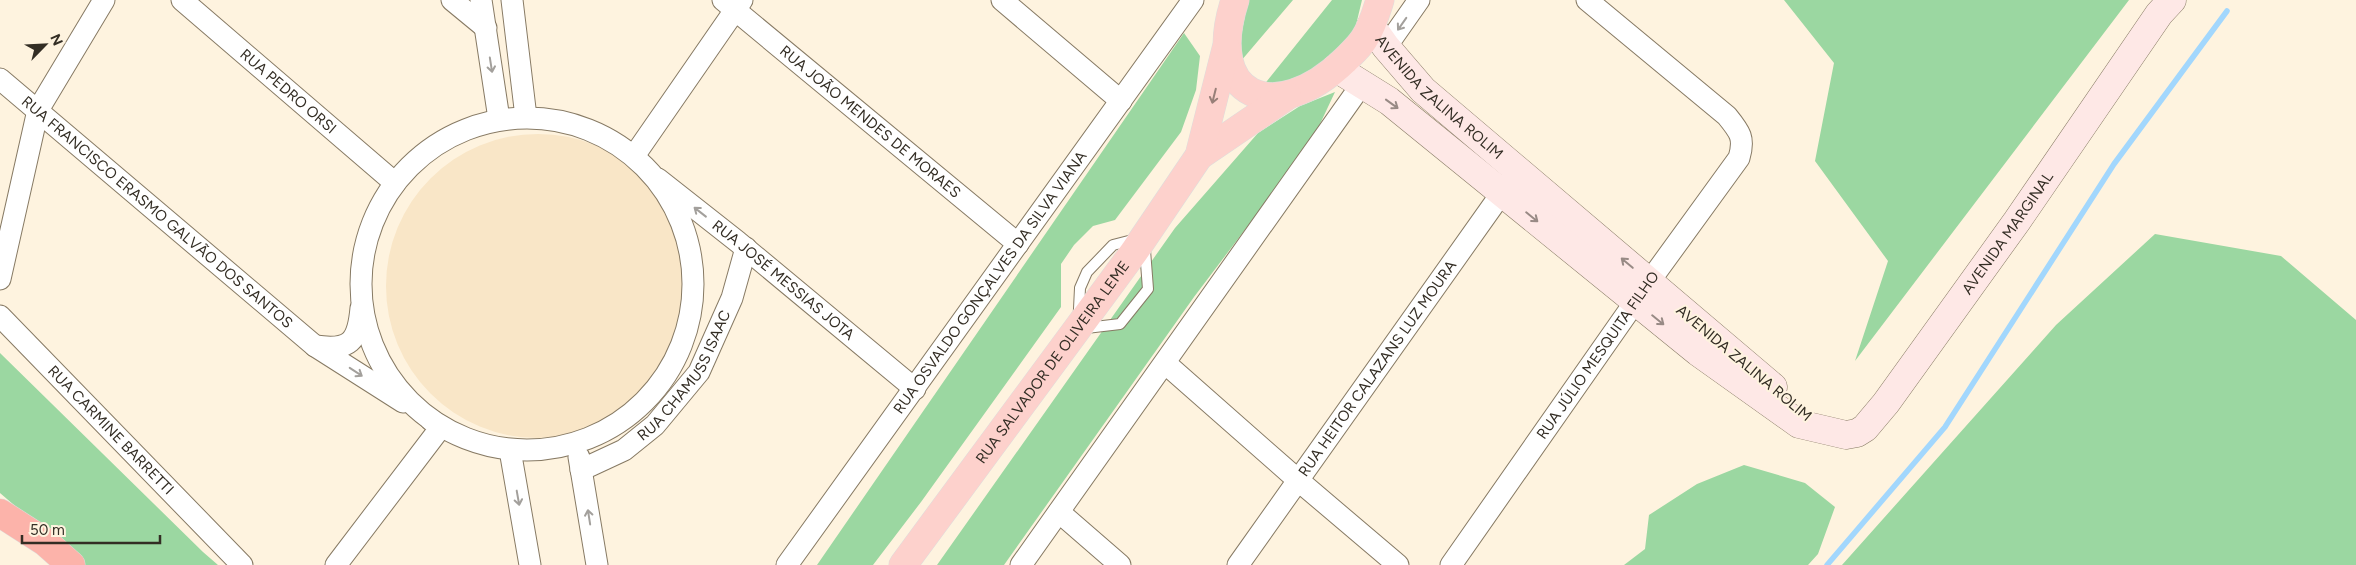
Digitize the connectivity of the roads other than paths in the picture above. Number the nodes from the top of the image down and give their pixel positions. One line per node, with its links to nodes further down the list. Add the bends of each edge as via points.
1 (104, 0): 22 (street)
2 (182, 0): 29 (street, RUA PEDRO ORSI)
3 (452, 0): 14 (street)
4 (481, 0): 14 (street)
5 (512, 0): 23 (street)
6 (1002, 0): 21 (street)
7 (1193, 0): 21 (street, RUA OSVALDO GONÇALVES DA SILVA VIANA)
8 (1235, 0): 16 (main road)
9 (1380, 0): 15 (main road)
10 (1419, 0): 15 (street, one-way to 15)
11 (1588, 0): 35 (street, RUA JÚLIO MESQUITA FILHO, via 1727,116 1738,130 1743,144 1739,158)
12 (2172, 0): 42 (main road, AVENIDA MARGINAL, via 1872,420 1858,432 1846,435)
13 (733, 3): 25 (street); 31 (street, RUA JOÃO MENDES DE MORAES)
14 (486, 28): 24 (street, one-way to 24)
15 (1379, 37): 17 (main road, via 1357,48); 27 (main road, AVENIDA ZALINA ROLIM, via 1423,90)
16 (1226, 49): 20 (main road, via 1234,77 1248,91 1265,97); 26 (main road, one-way to 26)
17 (1336, 68): 19 (main road, AVENIDA ZALINA ROLIM); 20 (main road, via 1314,84)
18 (0, 79): 22 (street, RUA FRANCISCO ERASMO GALVÃO DOS SANTOS)
19 (1362, 84): 30 (main road, AVENIDA ZALINA ROLIM, one-way to 30, via 1389,101); 39 (street)
20 (1286, 96): 26 (main road)
21 (1121, 101): 31 (street, RUA OSVALDO GONÇALVES DA SILVA VIANA)
22 (38, 110): 34 (street); 38 (street, RUA FRANCISCO ERASMO GALVÃO DOS SANTOS)
23 (526, 117): 24 (street, RUA CHAMUSS ISAAC); 25 (street, RUA CHAMUSS ISAAC, via 584,127)
24 (500, 119): 29 (street, RUA CHAMUSS ISAAC, via 469,127 441,141)
25 (634, 156): 28 (street, RUA CHAMUSS ISAAC)
26 (1199, 156): 56 (main road, RUA SALVADOR DE OLIVEIRA LEME, via 1144,237)
27 (1518, 170): 30 (street, RUA HEITOR CALAZANS LUZ MOURA); 35 (main road, AVENIDA ZALINA ROLIM, one-way to 27)
28 (651, 173): 32 (street, RUA JOSÉ MESSIAS JOTA, one-way to 28); 33 (street, RUA CHAMUSS ISAAC)
29 (395, 182): 36 (street, RUA CHAMUSS ISAAC, via 374,219 363,261)
30 (1502, 192): 35 (main road, AVENIDA ZALINA ROLIM, one-way to 35); 46 (street, RUA HEITOR CALAZANS LUZ MOURA)
31 (1018, 244): 40 (street, RUA OSVALDO GONÇALVES DA SILVA VIANA)
32 (742, 245): 33 (street, via 711,232 697,236); 40 (street, RUA JOSÉ MESSIAS JOTA); 45 (street, RUA CHAMUSS ISAAC, via 732,298 699,372 656,424 624,450)
33 (689, 246): 43 (street, RUA CHAMUSS ISAAC, via 694,282 691,317 680,351 662,382 638,409 610,430)
34 (0, 279)
35 (1642, 292): 42 (main road, AVENIDA ZALINA ROLIM, via 1698,352 1798,424); 61 (street, RUA JÚLIO MESQUITA FILHO)
36 (362, 295): 38 (street, via 358,325 349,344 339,348); 41 (street, RUA CHAMUSS ISAAC, via 373,345 393,382)
37 (0, 316): 51 (street, RUA CARMINE BARRETTI)
38 (314, 346): 41 (street, RUA FRANCISCO ERASMO GALVÃO DOS SANTOS, one-way to 41)
39 (1165, 363): 46 (street); 47 (street)
40 (915, 389): 55 (street, RUA OSVALDO GONÇALVES DA SILVA VIANA)
41 (441, 426): 44 (street, RUA CHAMUSS ISAAC, via 474,442); 52 (street)
42 (1824, 430)
43 (577, 444): 44 (street, RUA CHAMUSS ISAAC, via 544,450); 45 (street)
44 (510, 450): 53 (street, one-way to 53)
45 (581, 470): 54 (street, one-way to 45)
46 (1299, 482): 59 (street, RUA HEITOR CALAZANS LUZ MOURA); 60 (street)
47 (1059, 512): 57 (street); 58 (street)
48 (0, 513): 49 (highway); 50 (highway, via 45,542)
49 (47, 565)
50 (71, 565)
51 (242, 565)
52 (336, 565)
53 (530, 565)
54 (597, 565)
55 (787, 565)
56 (903, 565)
57 (1021, 565)
58 (1120, 565)
59 (1238, 565)
60 (1398, 565)
61 (1451, 565)

